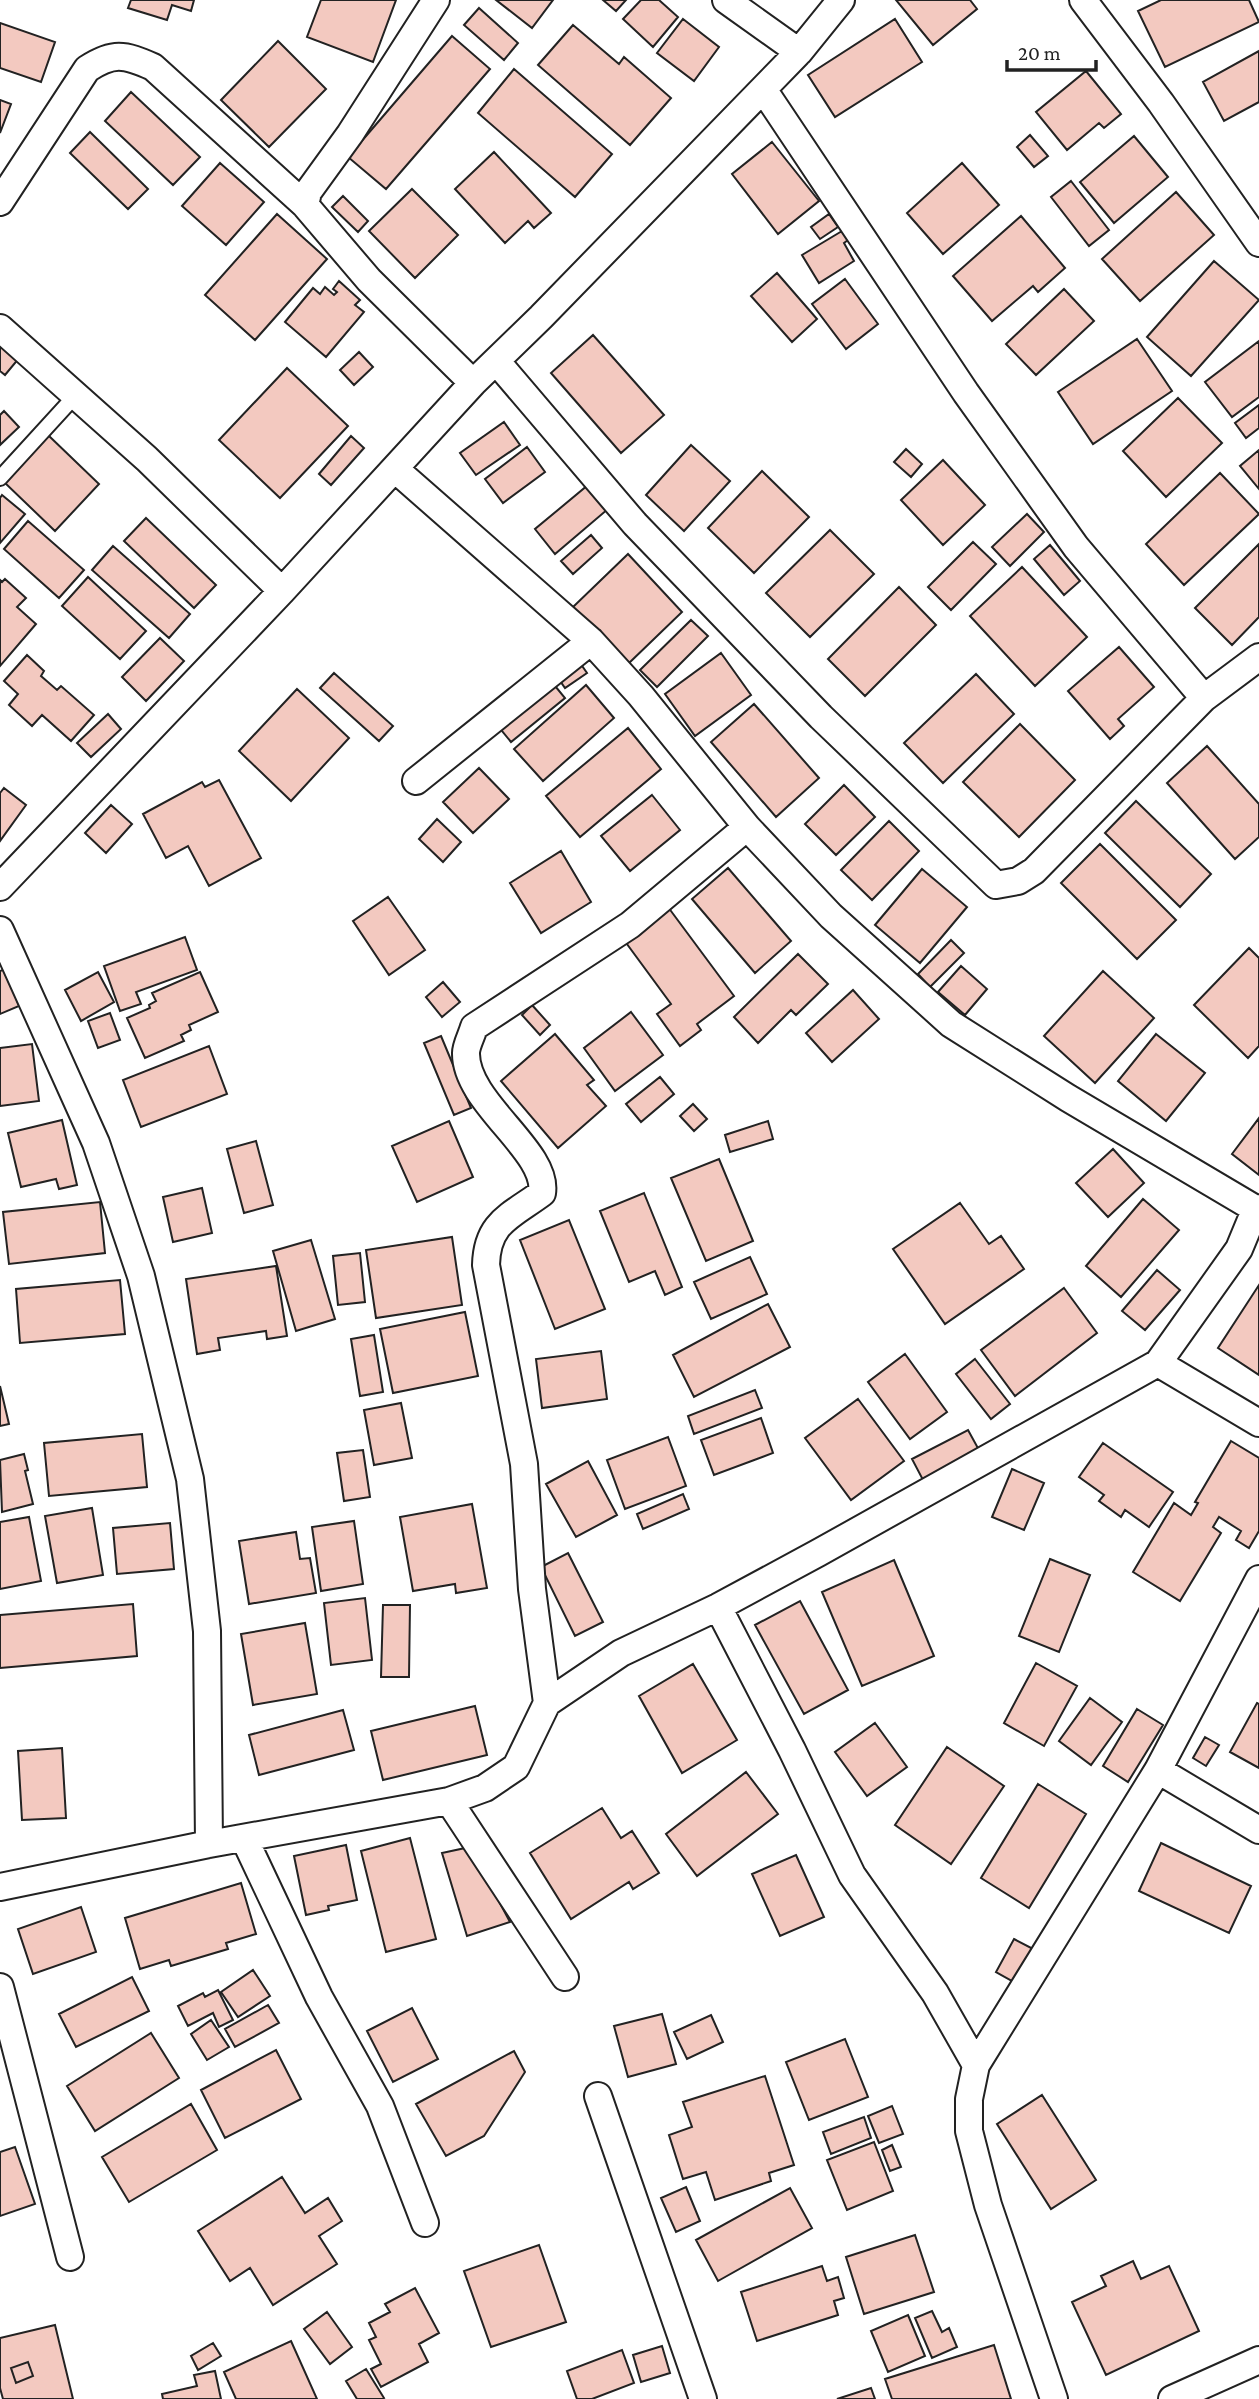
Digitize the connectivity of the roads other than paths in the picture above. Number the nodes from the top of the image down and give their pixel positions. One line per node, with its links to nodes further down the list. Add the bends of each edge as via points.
1 (436, 0): 8 (street, via 308,192)
2 (726, 0): 5 (street)
3 (841, 0): 5 (street)
4 (1083, 0): 9 (street)
5 (799, 52): 6 (street)
6 (763, 89): 11 (street); 19 (street, via 965,393 1076,547)
7 (0, 202): 8 (street, via 87,69 105,57 117,57 153,66)
8 (305, 205): 12 (street, via 369,280)
9 (1259, 243)
10 (0, 328): 13 (street)
11 (497, 362): 12 (street); 19 (street, via 635,524 821,717 996,886 1034,871)
12 (473, 383): 14 (street)
13 (75, 396): 15 (lane); 16 (street)
14 (395, 469): 16 (street); 17 (street)
15 (0, 478)
16 (282, 591): 22 (street)
17 (591, 640): 20 (street); 21 (street)
18 (1259, 657): 19 (street)
19 (1204, 698)
20 (416, 781)
21 (747, 827): 24 (street, via 831,916 951,1024); 29 (street, via 630,925 474,1027 466,1052 472,1082 531,1159 543,1186 542,1193 494,1228 486,1245 486,1265 524,1464 532,1589)
22 (0, 887)
23 (0, 930): 34 (street, via 96,1143 141,1276 190,1479 207,1631)
24 (1257, 1209): 25 (street, via 1239,1249)
25 (1158, 1363): 26 (street); 28 (street)
26 (1259, 1423)
27 (1259, 1579): 30 (street)
28 (718, 1607): 29 (street, via 621,1653); 38 (street, via 852,1875 935,1993)
29 (547, 1703): 31 (street, via 516,1766 485,1788)
30 (1158, 1770): 32 (street); 38 (street)
31 (449, 1801): 33 (street); 36 (street)
32 (1259, 1830)
33 (244, 1838): 34 (street); 40 (street, via 319,1997 380,2106)
34 (209, 1844): 35 (street)
35 (0, 1887)
36 (565, 1978)
37 (0, 1987): 41 (street)
38 (976, 2065): 44 (street, via 967,2116 969,2131 988,2205)
39 (598, 2096): 43 (street)
40 (425, 2223)
41 (70, 2257)
42 (1259, 2360): 45 (street)
43 (703, 2399)
44 (1054, 2399)
45 (1173, 2399)

